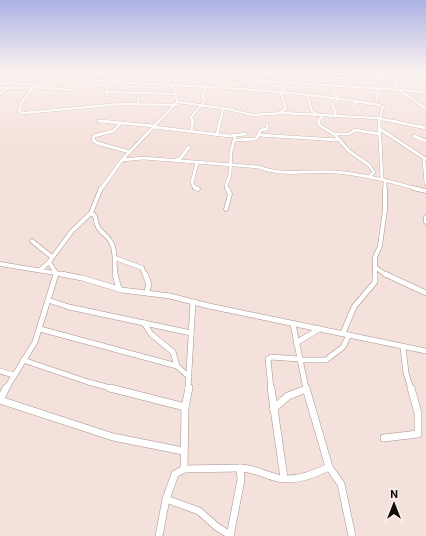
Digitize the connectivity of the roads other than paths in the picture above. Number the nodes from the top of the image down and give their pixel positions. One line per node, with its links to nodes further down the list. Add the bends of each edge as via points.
1 (27, 96): 12 (street, via 19,112)
2 (177, 96): 13 (street)
3 (202, 96): 14 (street, via 206,100)
4 (284, 96): 18 (street, via 286,108)
5 (308, 96): 19 (street, via 312,111)
6 (318, 96): 9 (street)
7 (406, 96): 17 (street)
8 (138, 98): 12 (street)
9 (338, 98): 10 (street, via 347,97)
10 (357, 101): 15 (street); 21 (street, via 383,107)
11 (332, 103): 20 (street, via 336,115)
12 (138, 104): 13 (street)
13 (176, 104): 14 (street); 25 (street)
14 (201, 106): 16 (street); 28 (street, via 191,117)
15 (352, 107)
16 (223, 109): 18 (street, via 252,115); 32 (street)
17 (426, 109)
18 (278, 113): 19 (street)
19 (320, 116): 20 (street); 30 (street, via 318,124)
20 (329, 116): 21 (street)
21 (379, 118): 26 (street); 27 (street)
22 (98, 121): 23 (street)
23 (121, 123): 25 (street); 39 (street, via 111,131 94,136 93,140)
24 (267, 125): 33 (street, via 267,129 261,130)
25 (154, 127): 28 (street); 39 (street)
26 (426, 128)
27 (380, 129): 31 (street); 40 (street)
28 (191, 132): 32 (street)
29 (246, 134): 35 (street)
30 (334, 134): 31 (street, via 349,134 355,130); 36 (street)
31 (380, 134): 47 (street)
32 (217, 135): 35 (street)
33 (259, 135): 35 (street, via 254,140); 36 (street)
34 (414, 136): 37 (street)
35 (236, 138): 44 (street, via 232,148)
36 (338, 140): 45 (street)
37 (426, 142)
38 (189, 147): 42 (street, via 180,159)
39 (130, 152): 41 (street)
40 (425, 158): 48 (street)
41 (122, 160): 42 (street, via 143,158); 52 (street, via 101,188)
42 (172, 161): 43 (street)
43 (196, 163): 44 (street); 49 (street, via 192,182)
44 (232, 166): 46 (street, via 261,167 269,171 299,174 333,172); 51 (street, via 226,186 230,194)
45 (374, 172): 46 (street); 47 (street)
46 (370, 176): 47 (street)
47 (383, 179): 50 (street); 59 (street, via 385,210)
48 (426, 184)
49 (198, 189)
50 (426, 191)
51 (226, 210)
52 (91, 213): 56 (street, via 95,216 97,228 111,242); 57 (street, via 72,231)
53 (426, 217): 54 (street)
54 (426, 222)
55 (32, 241): 57 (street)
56 (115, 258): 62 (street, via 114,269); 63 (street, via 142,268 149,284)
57 (51, 259): 60 (street); 61 (street)
58 (0, 264): 60 (street)
59 (375, 267): 64 (street, via 387,276); 72 (street, via 373,285 354,307)
60 (40, 270): 61 (street)
61 (56, 273): 62 (street); 65 (street)
62 (119, 289): 63 (street)
63 (147, 292): 66 (street)
64 (426, 293)
65 (48, 300): 67 (street); 69 (street)
66 (193, 302): 68 (street); 71 (street)
67 (144, 323): 71 (street); 79 (street, via 151,334 173,352)
68 (293, 324): 70 (street); 74 (street)
69 (40, 329): 78 (street); 79 (street)
70 (319, 329): 72 (street); 74 (street)
71 (191, 333): 82 (street)
72 (343, 333): 73 (street)
73 (349, 335): 75 (street); 77 (street, via 343,348 326,360)
74 (296, 343): 77 (street)
75 (403, 347): 76 (street); 87 (street, via 420,429 418,434 413,436)
76 (426, 351)
77 (299, 359): 83 (street); 86 (street, via 268,359)
78 (23, 360): 81 (street); 85 (street, via 88,382)
79 (177, 366): 82 (street)
80 (0, 371): 81 (street)
81 (14, 375): 84 (street)
82 (189, 377): 85 (street)
83 (306, 388): 86 (street, via 288,396); 89 (street)
84 (0, 400): 88 (street, via 108,436)
85 (185, 407): 88 (street)
86 (273, 409): 92 (street)
87 (384, 438)
88 (183, 451): 91 (street)
89 (329, 467): 92 (street, via 317,474); 96 (street, via 341,484)
90 (240, 468): 91 (street); 92 (street, via 257,469 276,478); 94 (street, via 241,480)
91 (184, 469): 93 (street, via 175,474)
92 (284, 478)
93 (166, 499): 94 (street, via 199,511); 95 (street)
94 (230, 535)
95 (159, 536)
96 (352, 536)

